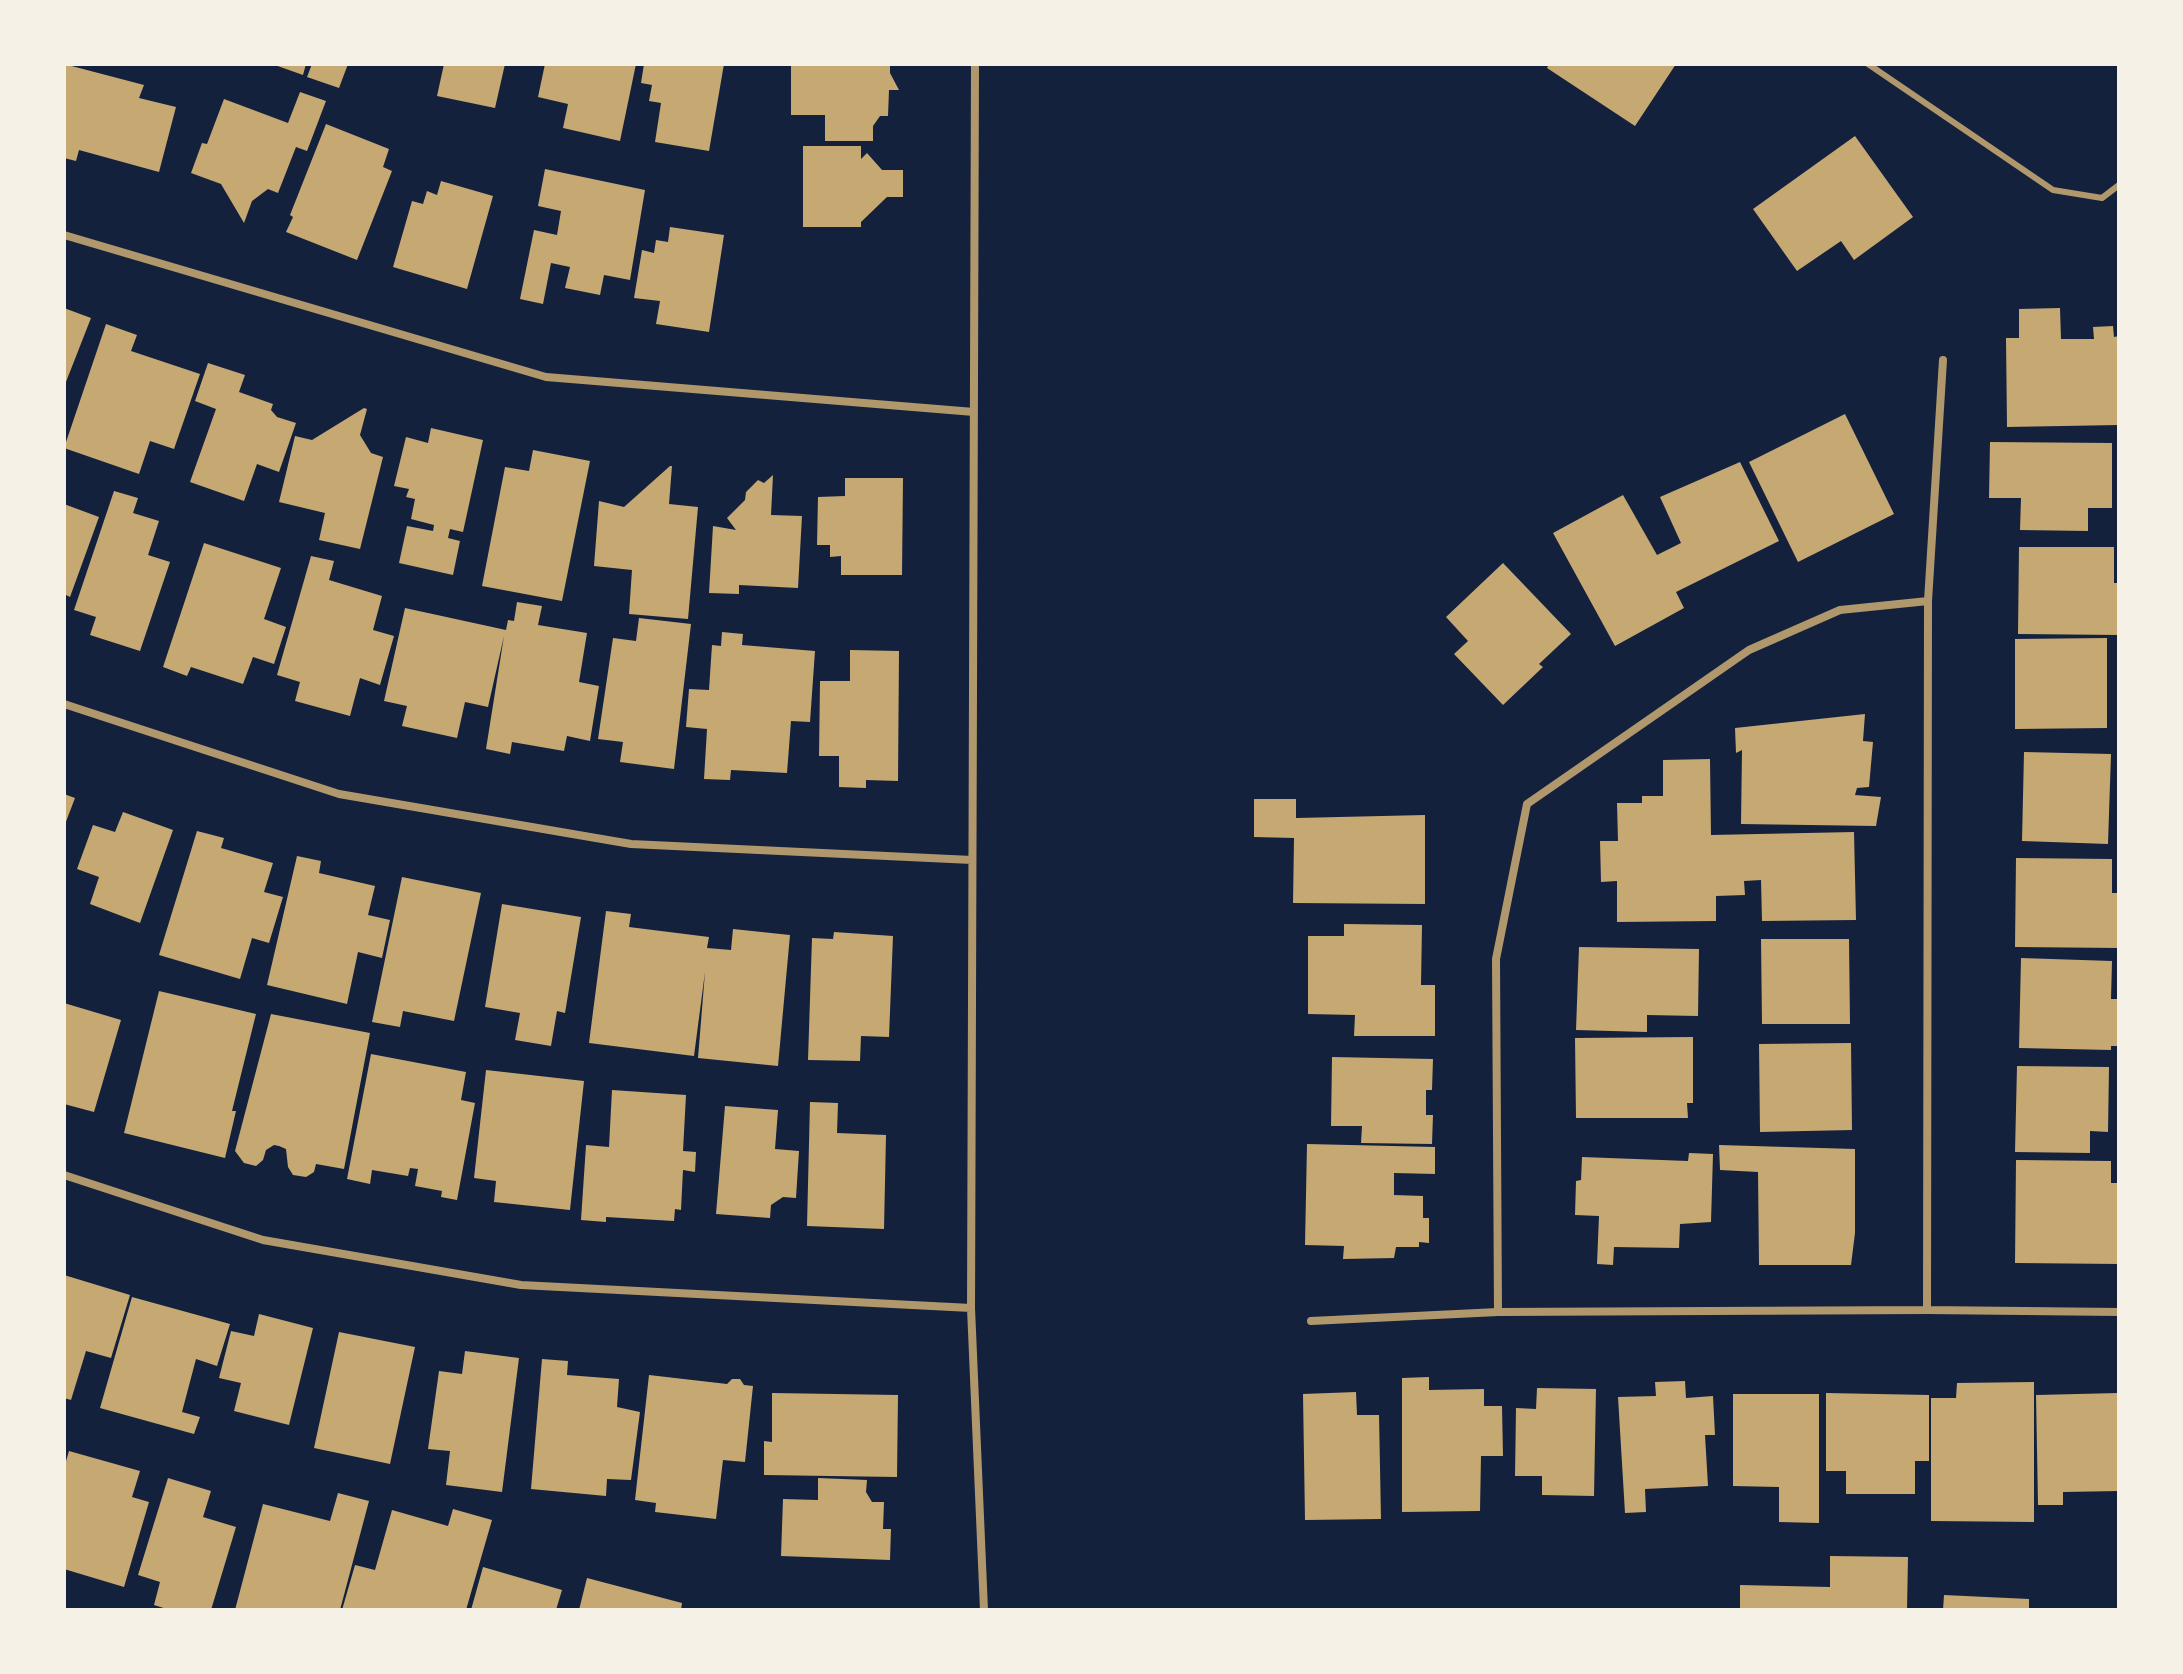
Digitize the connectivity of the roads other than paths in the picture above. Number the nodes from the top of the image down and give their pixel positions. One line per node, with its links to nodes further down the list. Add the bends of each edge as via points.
1 (975, 64): 6 (street)
2 (1868, 64): 3 (lane, via 2053,190 2102,198)
3 (2119, 185)
4 (64, 235): 6 (street, via 546,377)
5 (1943, 360): 7 (street)
6 (974, 412): 9 (street)
7 (1928, 601): 12 (street); 13 (street, via 1840,610 1749,650 1527,804 1496,959)
8 (64, 704): 9 (street, via 339,794 631,844)
9 (972, 860): 11 (street)
10 (64, 1175): 11 (street, via 263,1240 521,1285)
11 (971, 1308): 16 (street)
12 (1927, 1310): 13 (street); 14 (street)
13 (1498, 1312): 15 (street)
14 (2119, 1312)
15 (1311, 1321)
16 (984, 1610)

